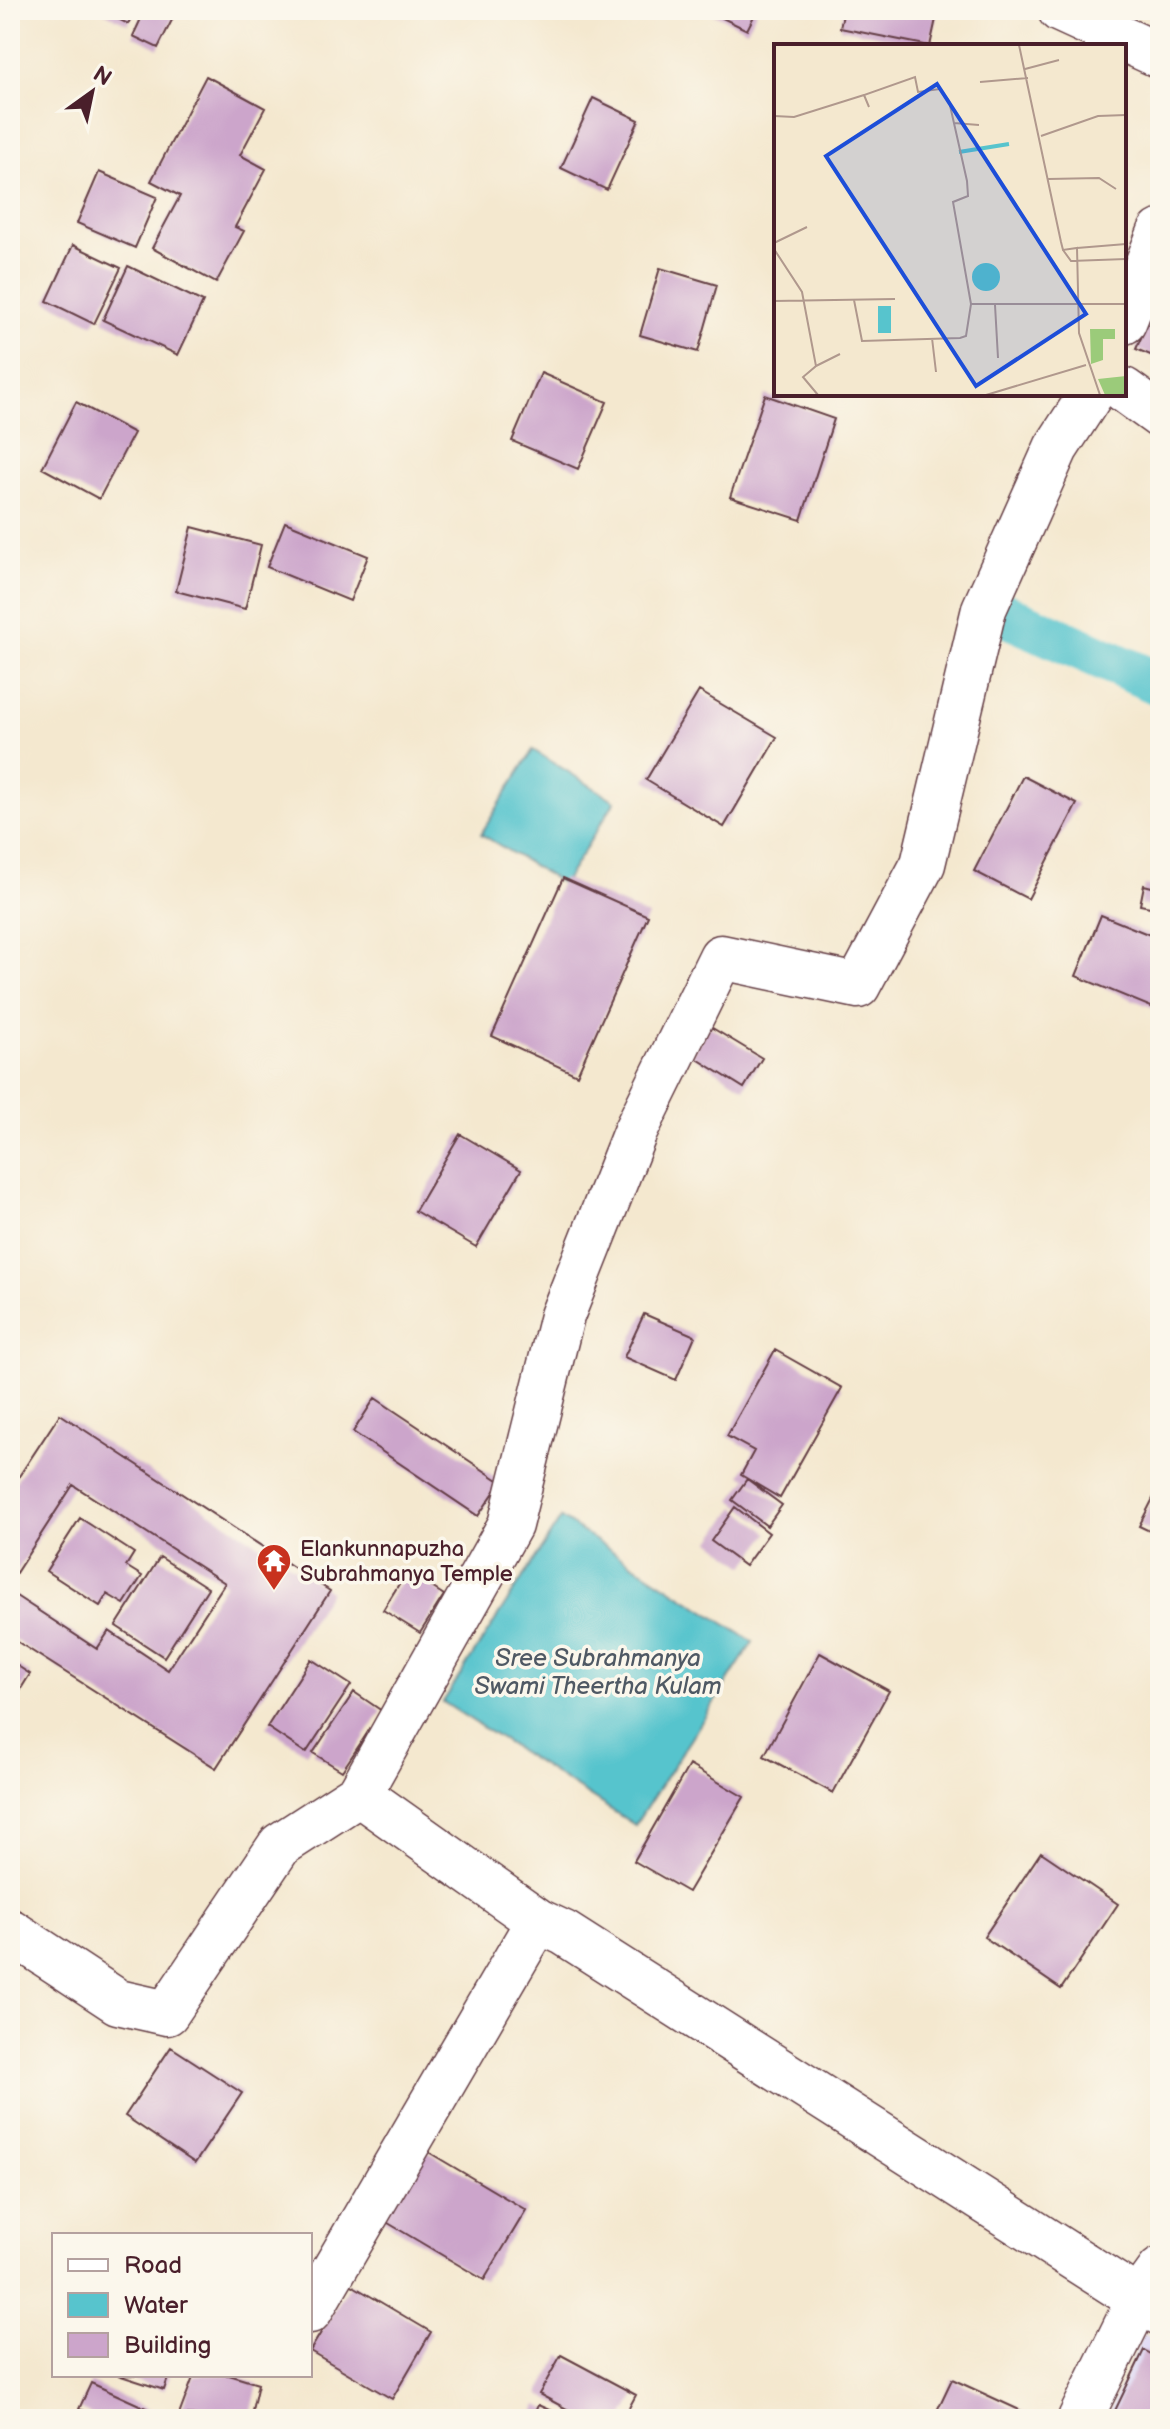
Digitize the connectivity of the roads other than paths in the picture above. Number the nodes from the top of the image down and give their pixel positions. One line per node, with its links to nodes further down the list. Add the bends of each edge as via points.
1 (1060, 10): 2 (street)
2 (1160, 56)
3 (1160, 232): 4 (street)
4 (1126, 317)
5 (1126, 391): 7 (street)
6 (1090, 396): 8 (street, via 1056,448 984,609 923,864 858,986 721,957 635,1132 562,1316 510,1525)
7 (1160, 416)
8 (359, 1794): 9 (street); 10 (street, via 280,1845 167,2013 118,2002)
9 (538, 1921): 11 (street); 12 (street)
10 (10, 1931)
11 (1153, 2294): 13 (street)
12 (312, 2308)
13 (1080, 2419)

